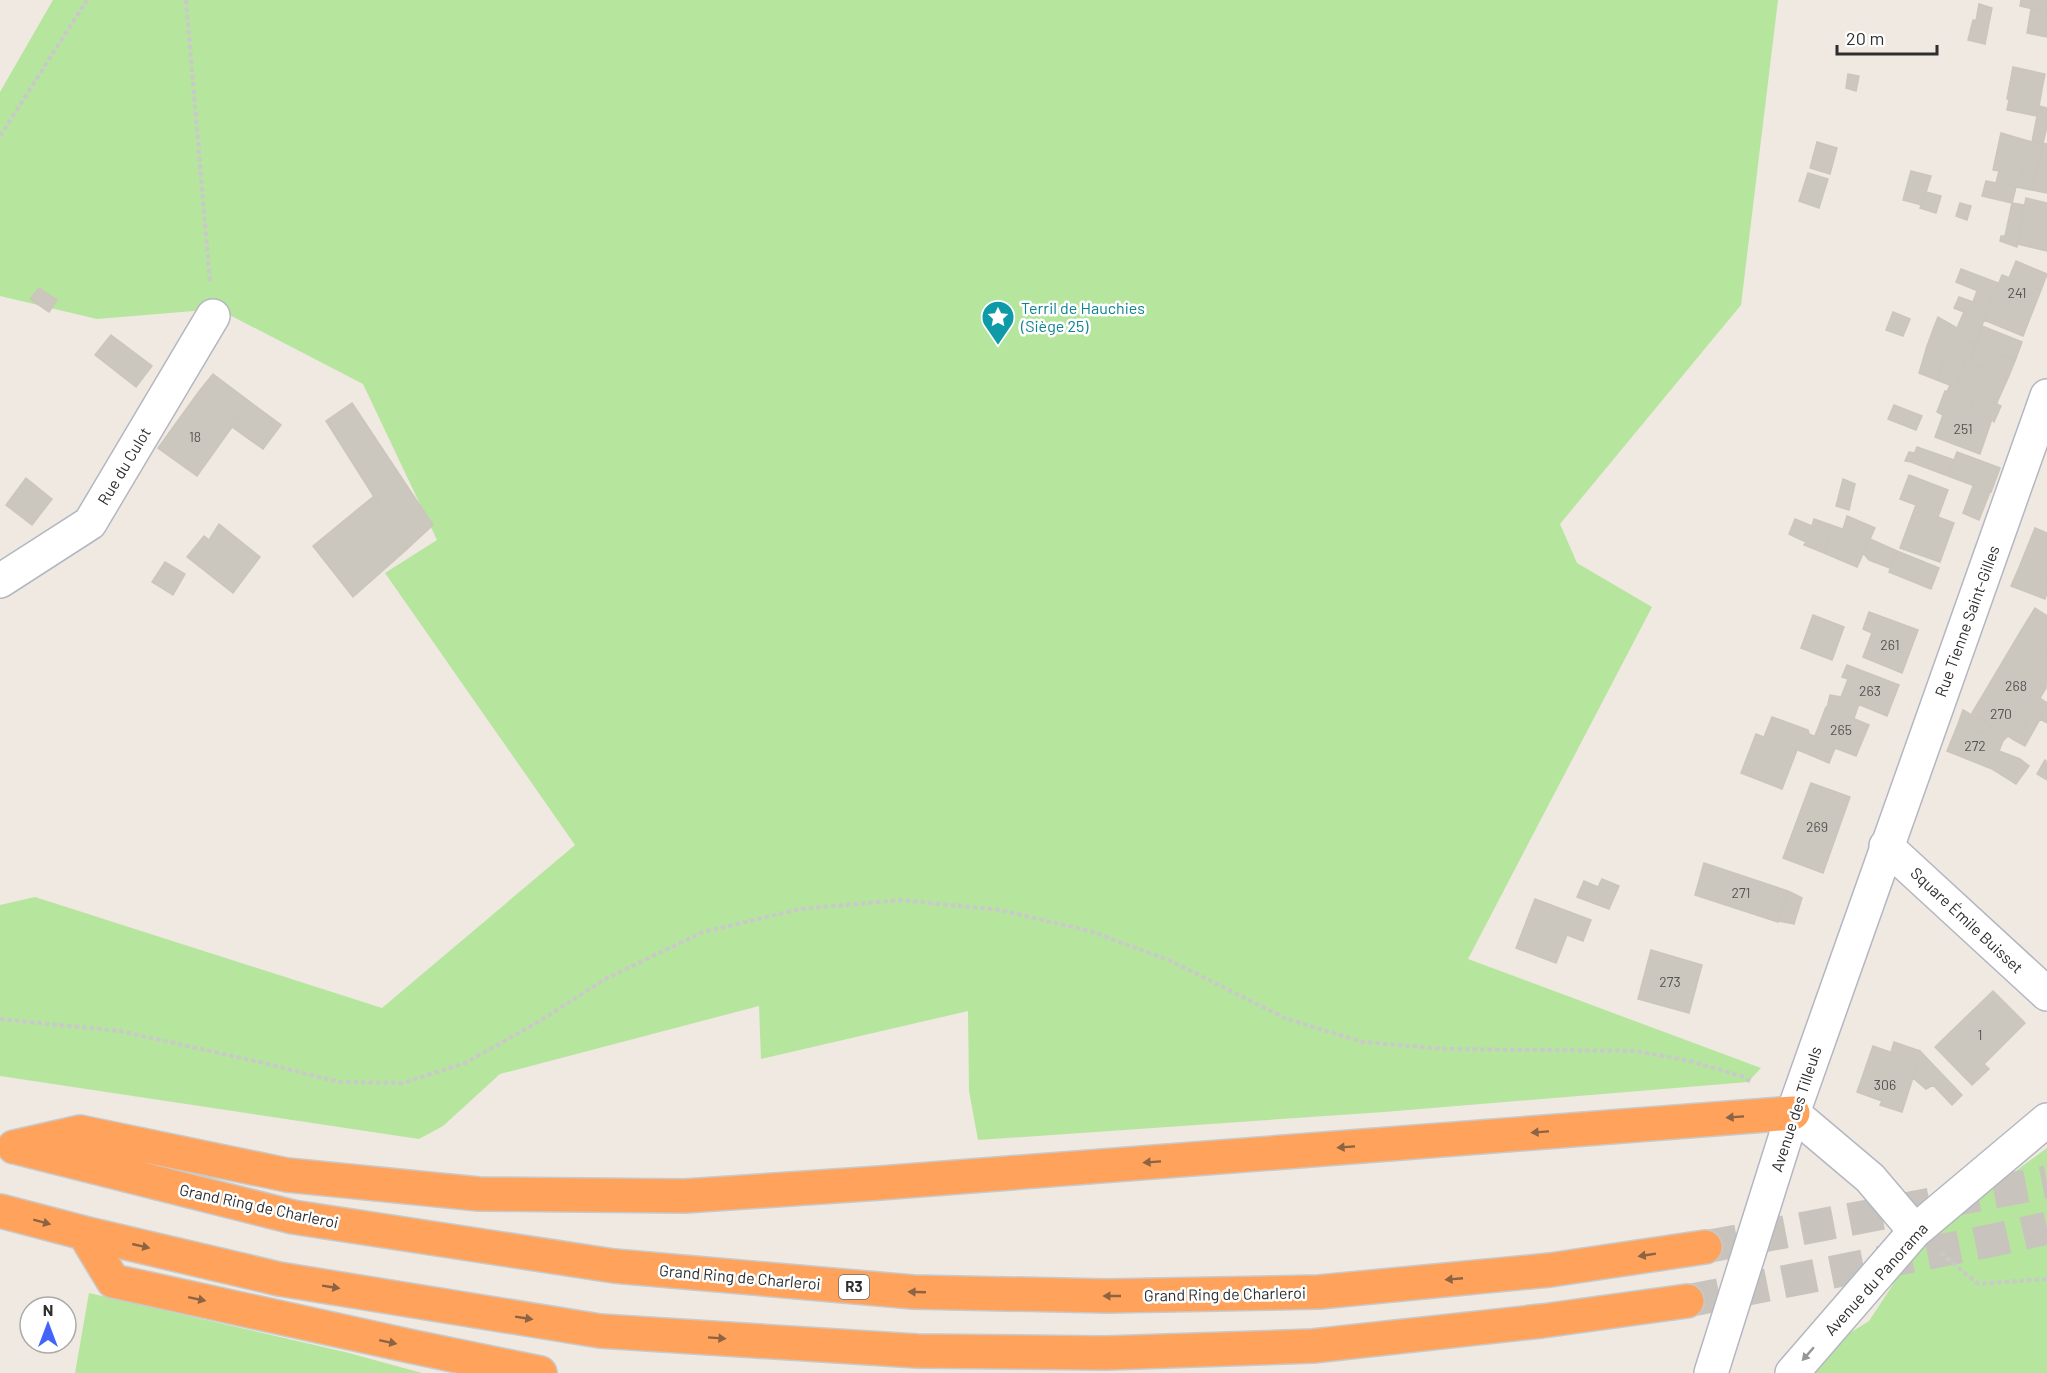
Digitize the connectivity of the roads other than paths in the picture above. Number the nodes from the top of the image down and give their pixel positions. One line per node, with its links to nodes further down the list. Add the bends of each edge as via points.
1 (213, 316): 3 (street, Rue du Culot, via 90,523)
2 (2047, 396): 4 (street, Rue Tienne Saint-Gilles)
3 (0, 581)
4 (1886, 846): 5 (street, Square Émile Buisset); 6 (street, Avenue des Tilleuls)
5 (2047, 994)
6 (1793, 1113): 8 (highway, one-way to 8, via 686,1196 479,1194 298,1176 80,1132); 10 (street, via 1870,1178); 15 (street, Avenue des Tilleuls)
7 (2047, 1120): 10 (street, Avenue du Panorama)
8 (7, 1145): 12 (highway, Grand Ring de Charleroi / R3, one-way to 8, via 1550,1270 1319,1292 1108,1296 913,1292 614,1266 293,1217)
9 (0, 1211): 11 (highway, one-way to 11)
10 (1916, 1231): 16 (street, Avenue du Panorama, one-way to 16)
11 (84, 1233): 13 (highway, one-way to 13, via 279,1278 600,1330 917,1351 1106,1353 1313,1346); 14 (highway, one-way to 14, via 113,1281)
12 (1705, 1247)
13 (1686, 1301)
14 (540, 1373)
15 (1711, 1373)
16 (1792, 1373)

